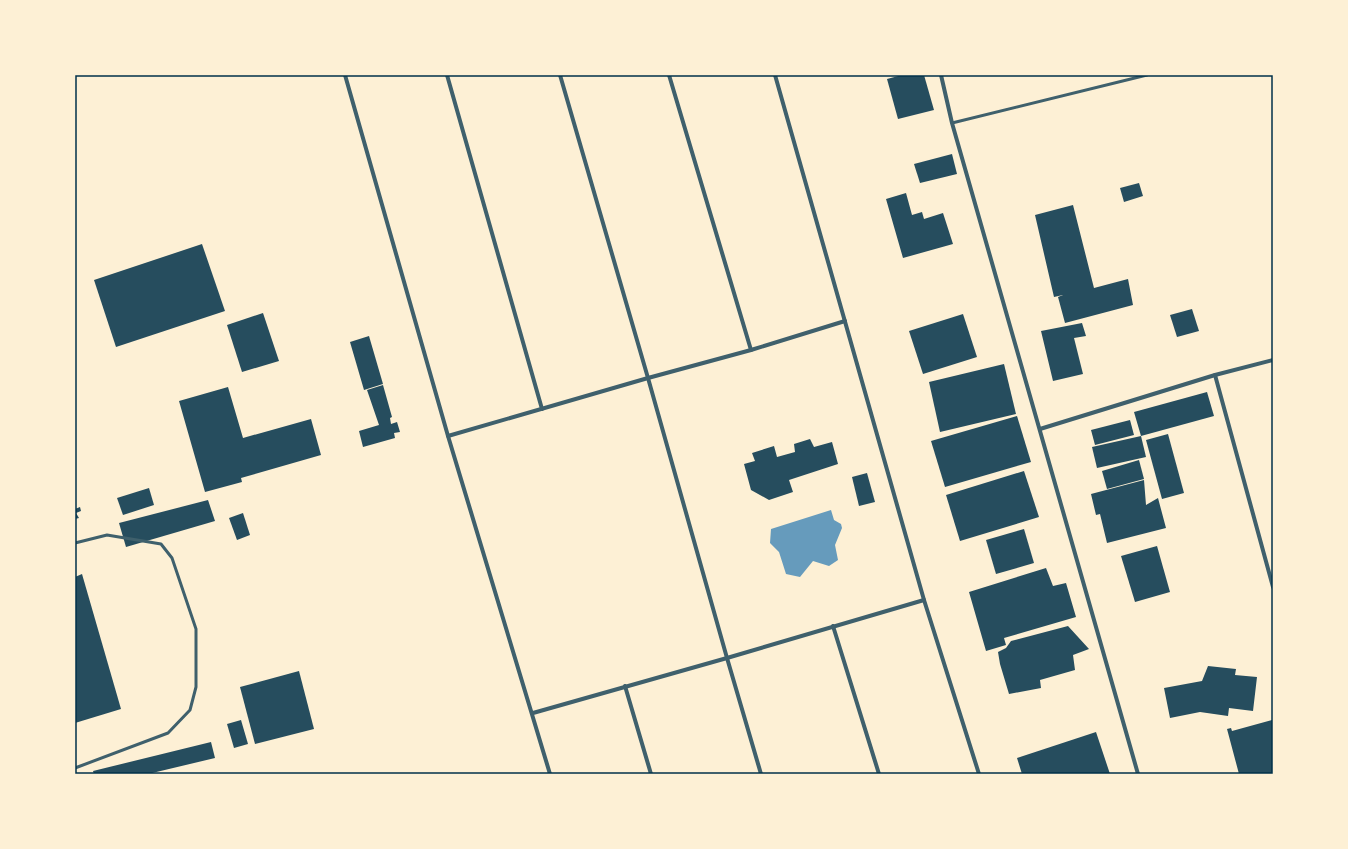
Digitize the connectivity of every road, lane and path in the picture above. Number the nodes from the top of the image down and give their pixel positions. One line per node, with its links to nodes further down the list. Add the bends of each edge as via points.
1 (345, 75): 16 (street)
2 (447, 75): 14 (street)
3 (560, 75): 13 (street)
4 (669, 75): 10 (street)
5 (775, 75): 9 (street)
6 (940, 75): 8 (street)
7 (1147, 75): 8 (lane)
8 (952, 123): 15 (street)
9 (845, 321): 10 (street); 19 (street)
10 (751, 350): 13 (street)
11 (1273, 360): 12 (street)
12 (1215, 375): 15 (street); 18 (street)
13 (648, 378): 14 (street); 21 (street)
14 (542, 409): 16 (street)
15 (1040, 429): 30 (street)
16 (448, 436): 23 (street)
17 (75, 543): 24 (lane, via 107,534 161,544 172,558 196,629 196,687 190,710 168,733)
18 (1273, 587)
19 (924, 600): 20 (street); 29 (street)
20 (833, 626): 21 (street); 28 (street)
21 (727, 658): 22 (street); 27 (street)
22 (625, 686): 23 (street); 26 (street)
23 (533, 713): 25 (street)
24 (75, 768)
25 (550, 774)
26 (651, 774)
27 (761, 774)
28 (879, 774)
29 (979, 774)
30 (1138, 774)

